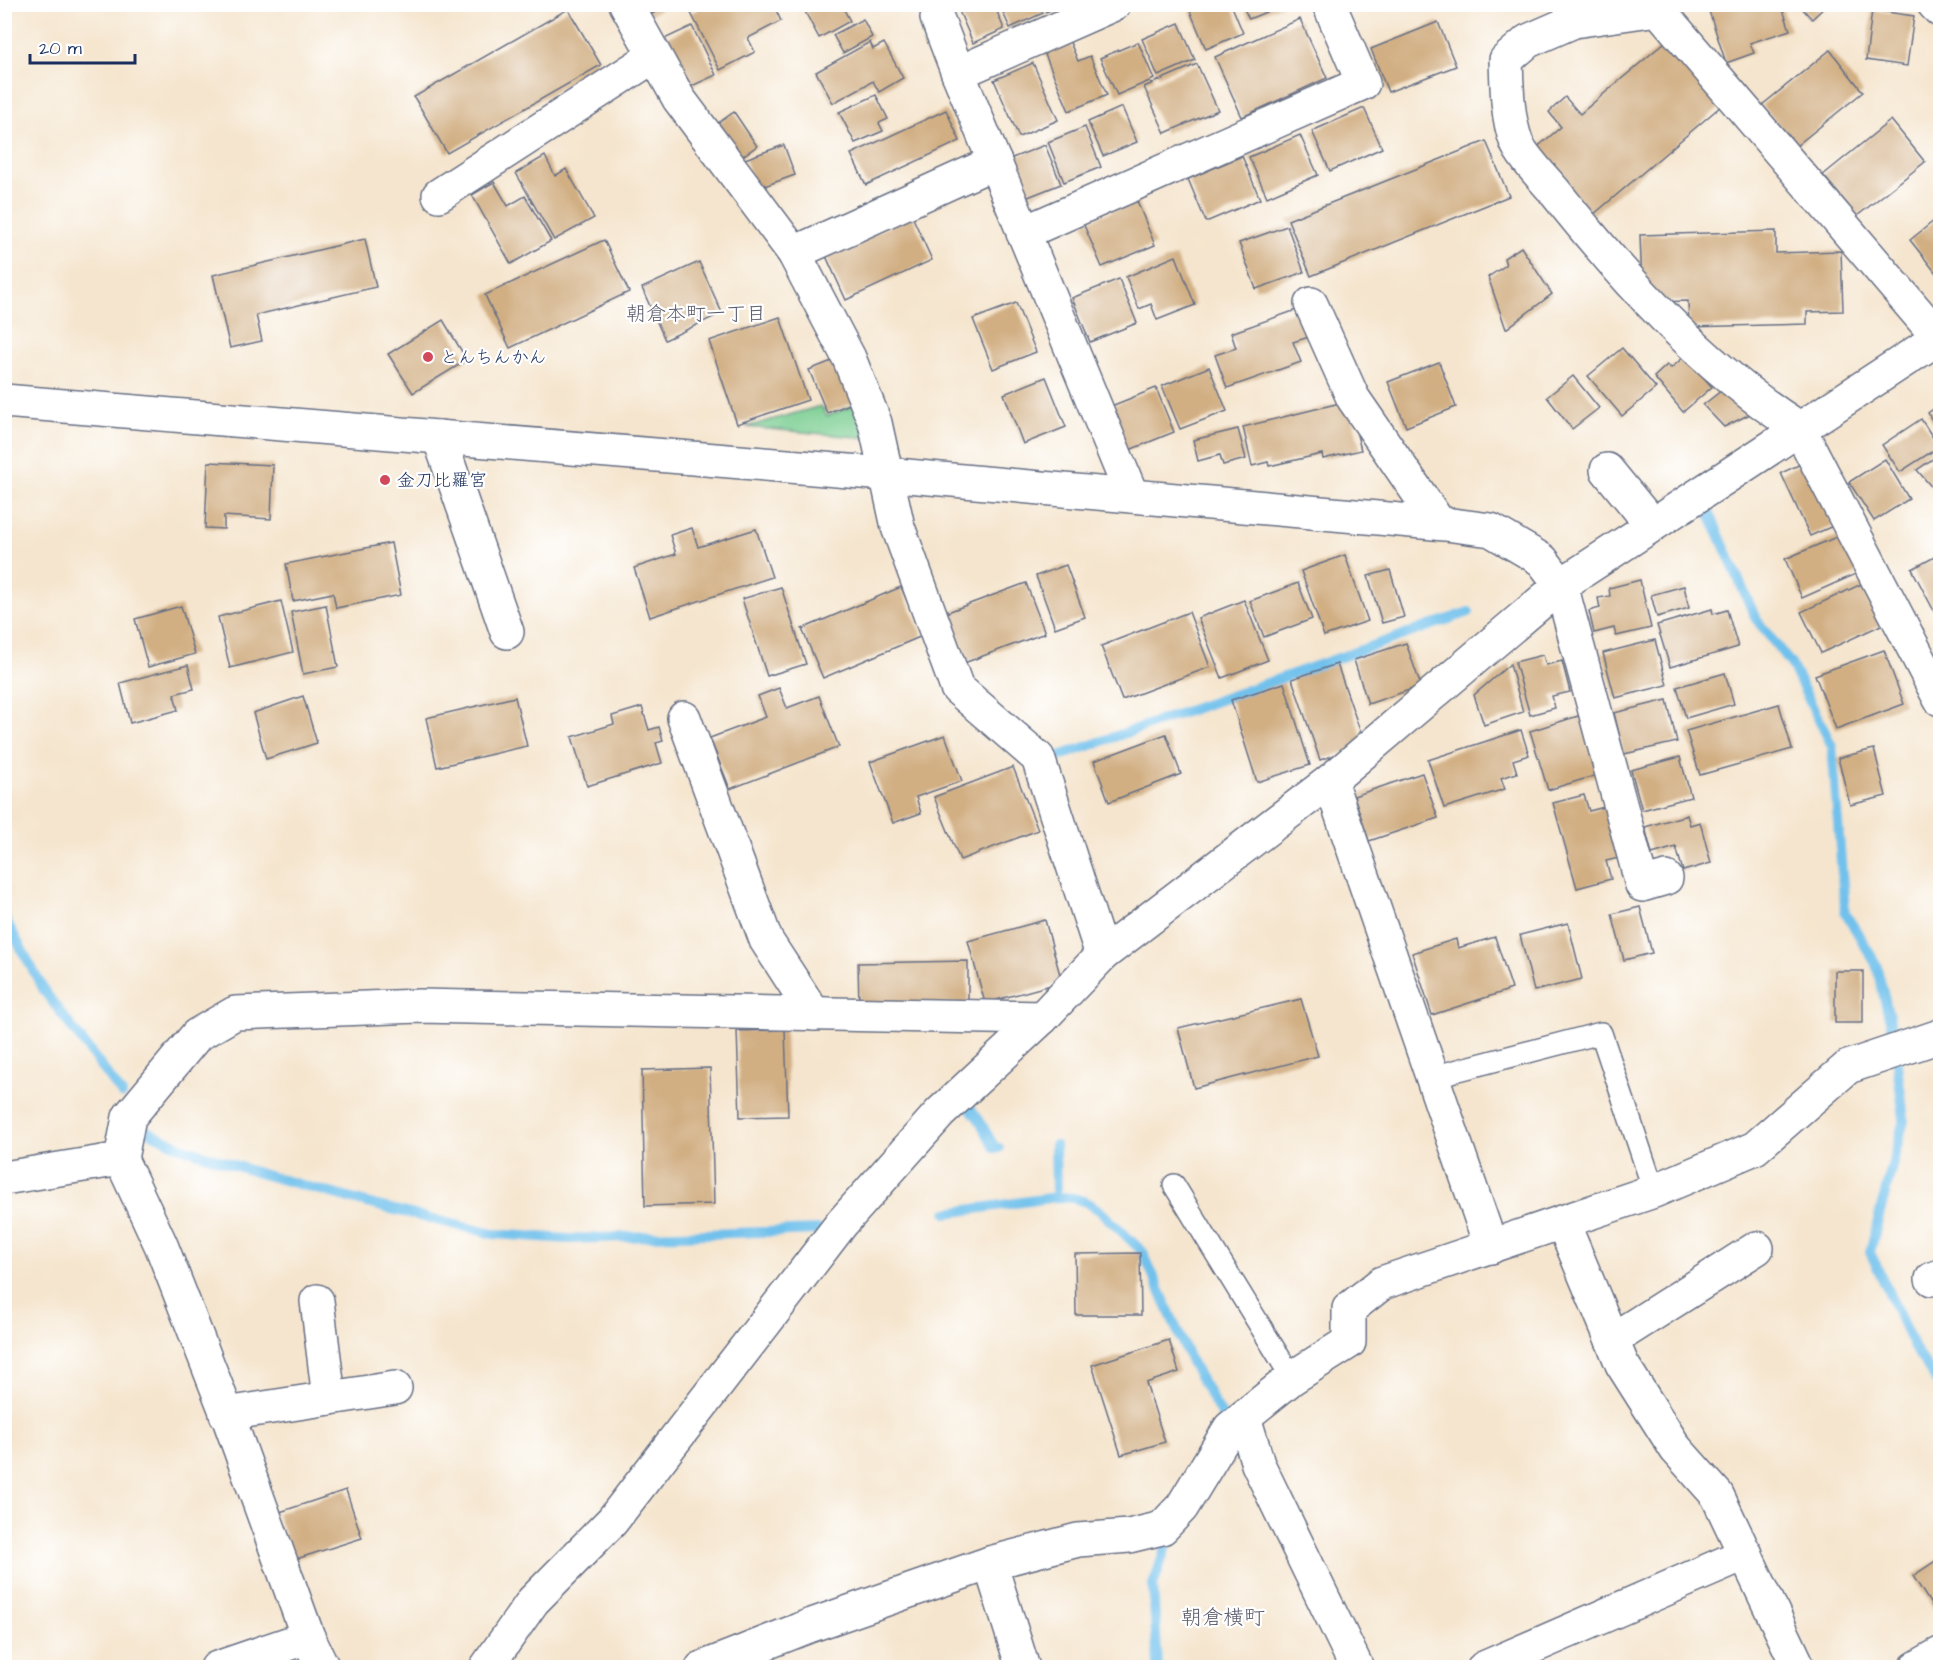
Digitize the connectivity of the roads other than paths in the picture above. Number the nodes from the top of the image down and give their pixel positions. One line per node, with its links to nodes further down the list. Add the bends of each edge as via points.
1 (626, 4): 7 (street)
2 (1114, 4): 8 (street)
3 (1329, 4): 11 (street, via 1363,83)
4 (1934, 4): 5 (street)
5 (1941, 10)
6 (937, 18): 8 (street)
7 (654, 56): 10 (street); 12 (street, via 679,99)
8 (958, 72): 9 (street)
9 (995, 162): 11 (street); 12 (street)
10 (439, 195)
11 (1023, 232): 20 (street)
12 (795, 253): 19 (street, via 849,358 875,423)
13 (1311, 303): 21 (street, via 1353,398)
14 (1940, 337): 16 (street); 16 (street, via 1658,9 1574,21 1528,40 1506,60 1507,98 1516,143 1598,246 1683,336 1773,412)
15 (4, 401): 17 (street)
16 (1798, 428): 22 (street); 25 (street)
17 (439, 437): 19 (street); 24 (street)
18 (1607, 470): 22 (street)
19 (885, 474): 20 (street); 29 (street, via 898,528 957,688 1038,758)
20 (1132, 496): 21 (street)
21 (1439, 523): 23 (street, via 1491,530 1542,560)
22 (1652, 525): 23 (street)
23 (1561, 585): 27 (street); 28 (street)
24 (507, 632)
25 (1941, 699)
26 (684, 718): 30 (street, via 766,940)
27 (1330, 781): 29 (street); 33 (street)
28 (1643, 885)
29 (1102, 955): 31 (street)
30 (814, 1014): 31 (street); 34 (street, via 427,1006 235,1013 197,1035 129,1118)
31 (1042, 1018): 54 (street, via 940,1113 842,1223 612,1521 533,1601)
32 (1941, 1036): 37 (street, via 1848,1067 1755,1148)
33 (1432, 1077): 37 (lane, via 1601,1032); 39 (street)
34 (121, 1159): 35 (street); 46 (street, via 161,1245)
35 (4, 1178)
36 (1174, 1185): 43 (lane)
37 (1654, 1191): 38 (street)
38 (1563, 1223): 39 (street); 42 (street)
39 (1491, 1247): 43 (street, via 1382,1283 1349,1309 1349,1342)
40 (1757, 1248): 42 (street)
41 (317, 1301): 45 (street)
42 (1612, 1340): 48 (street, via 1622,1364 1676,1449 1717,1495)
43 (1292, 1378): 47 (street)
44 (394, 1388): 45 (street)
45 (329, 1398): 46 (street)
46 (226, 1414): 50 (street)
47 (1244, 1416): 49 (street, via 1230,1428 1182,1507 1162,1528 1129,1536 1078,1540); 57 (street, via 1258,1464)
48 (1746, 1554): 58 (street); 59 (street)
49 (990, 1563): 55 (street); 56 (street)
50 (308, 1637): 52 (street); 53 (street)
51 (1941, 1654): 60 (street)
52 (217, 1668)
53 (323, 1668)
54 (486, 1668)
55 (702, 1668)
56 (1023, 1668)
57 (1357, 1668)
58 (1484, 1668)
59 (1798, 1668)
60 (1916, 1668)

